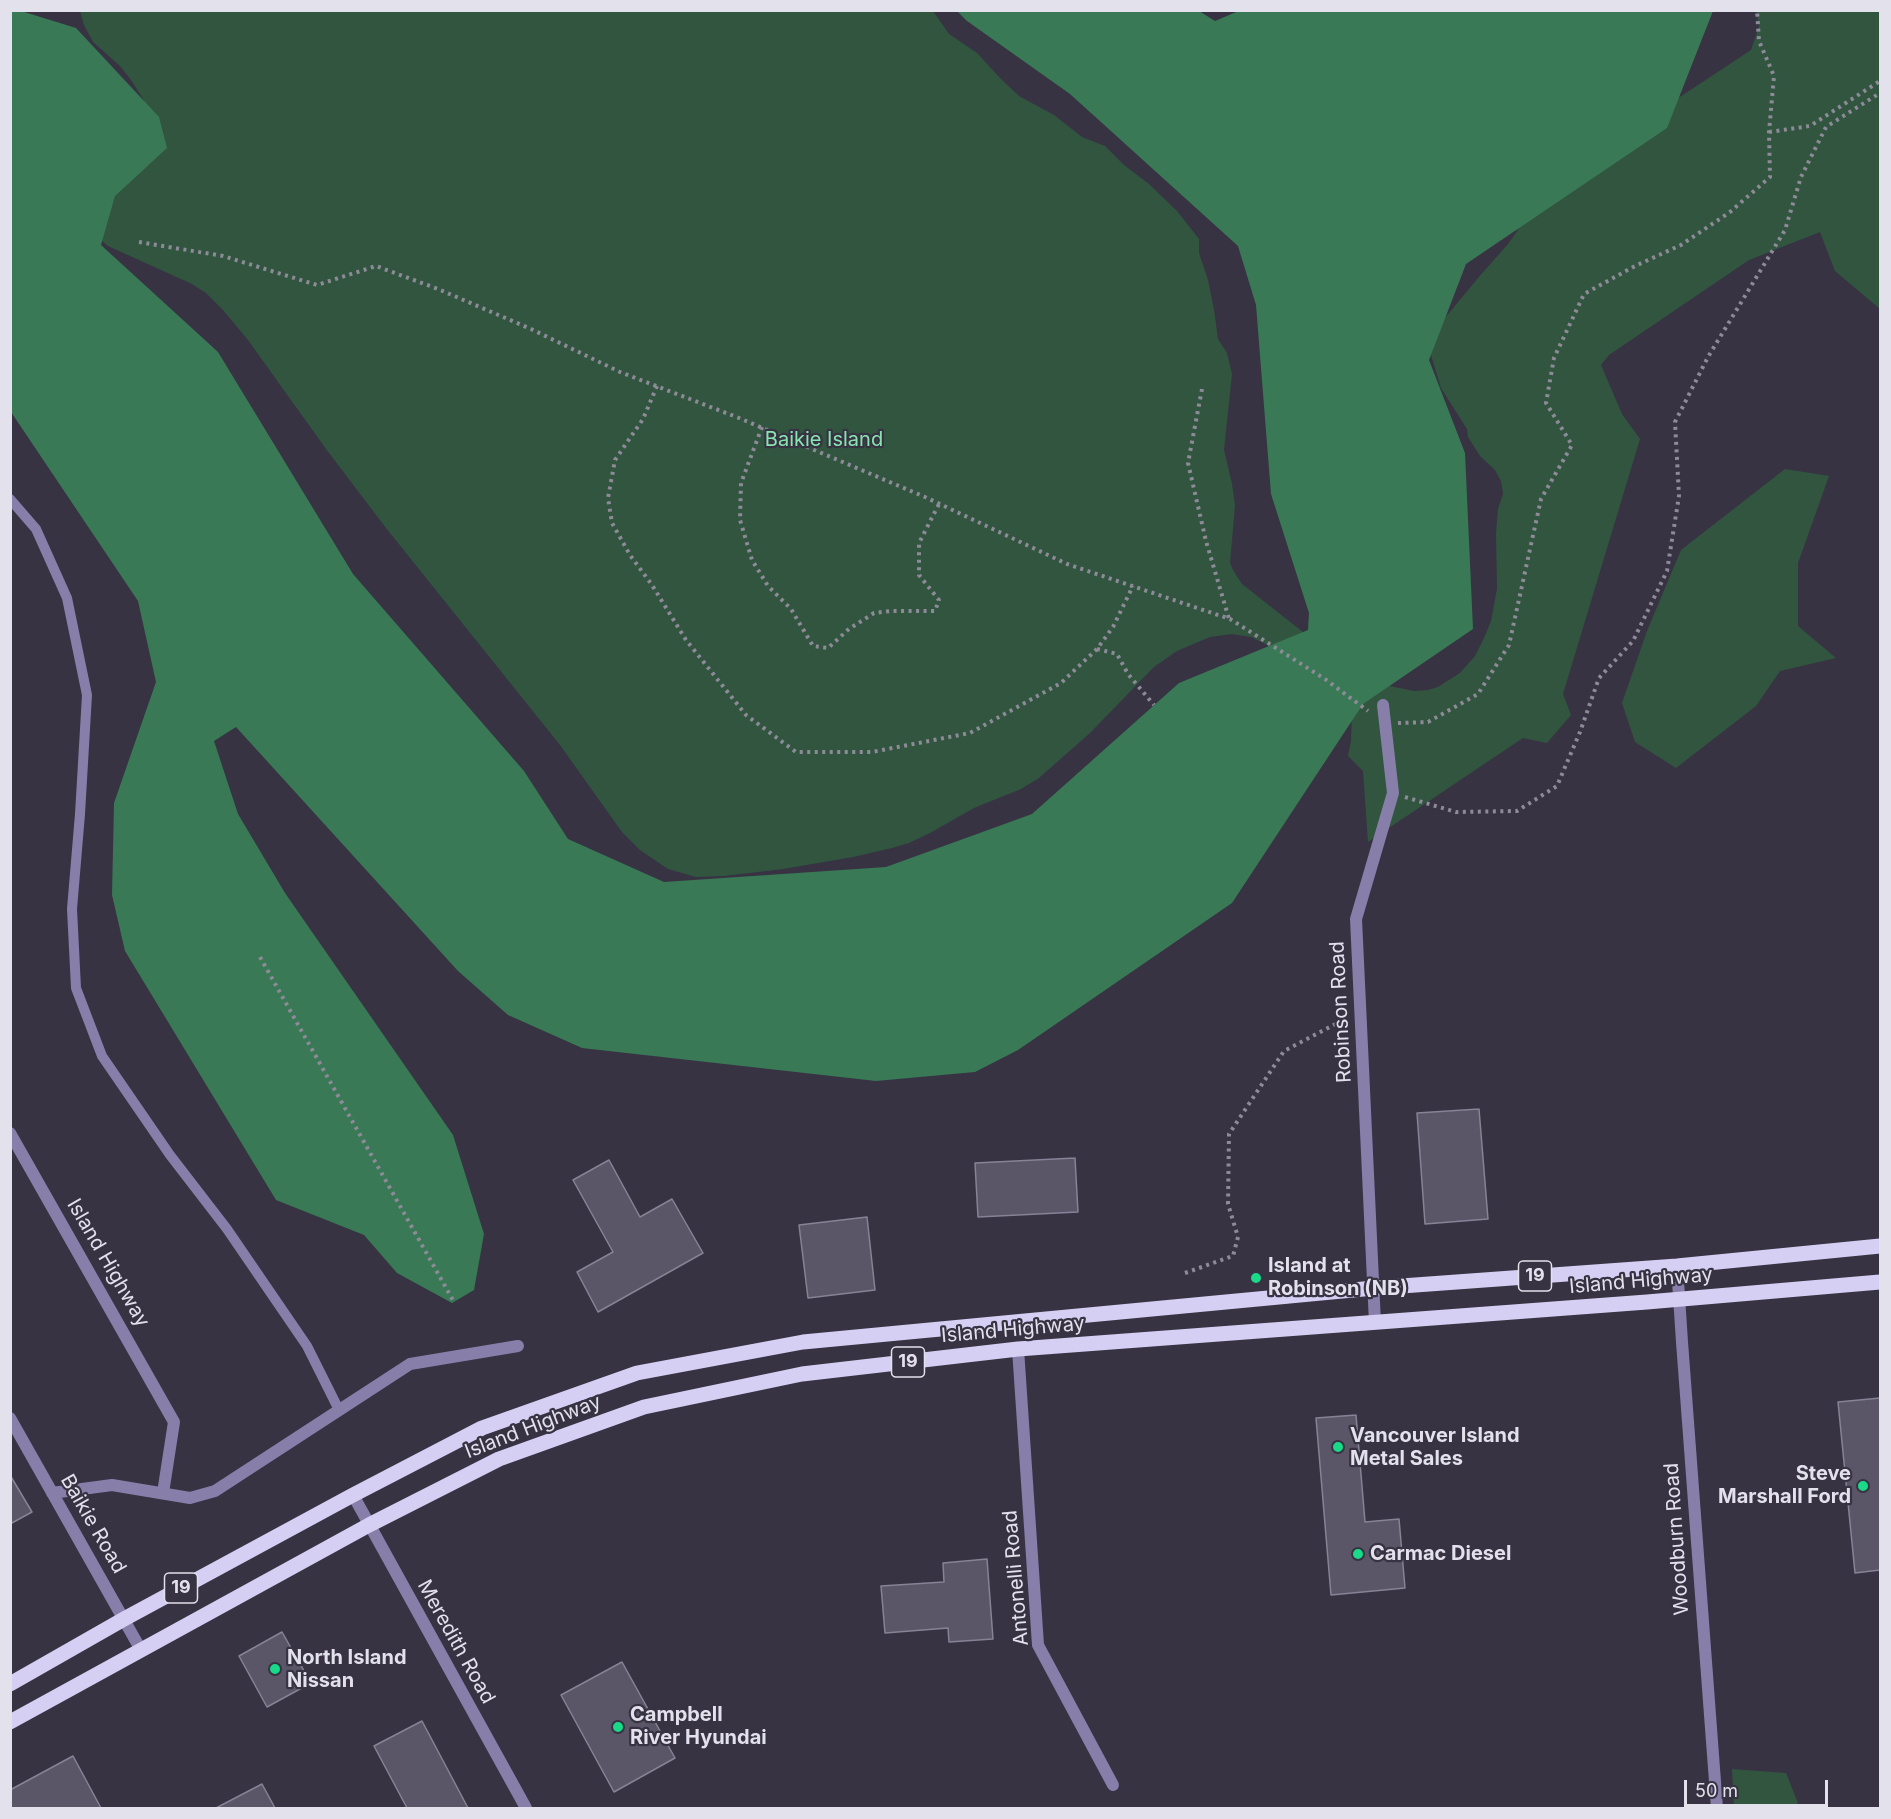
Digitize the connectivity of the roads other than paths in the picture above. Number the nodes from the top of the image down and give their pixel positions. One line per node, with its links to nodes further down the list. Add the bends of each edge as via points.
1 (10, 499): 12 (lane, via 36,529 67,598 87,695 72,909 76,988 102,1056 307,1346)
2 (1383, 705): 7 (street, Robinson Road, via 1393,793 1356,919)
3 (10, 1133): 15 (street, Island Highway, via 174,1422)
4 (1881, 1246): 5 (main road, Island Highway / 19)
5 (1677, 1266): 7 (main road, Island Highway / 19); 8 (street, Woodburn Road)
6 (1881, 1282): 8 (main road, Island Highway / 19)
7 (1374, 1288): 9 (street, Robinson Road); 16 (main road, Island Highway / 19, via 802,1342 637,1372 483,1428)
8 (1678, 1300): 9 (main road, Island Highway / 19); 24 (street, Woodburn Road)
9 (1375, 1323): 11 (main road, Island Highway / 19)
10 (518, 1346): 12 (street, via 410,1364)
11 (1018, 1349): 17 (main road, Island Highway / 19, via 802,1374 644,1407 499,1459); 22 (street, Antonelli Road, via 1038,1645)
12 (339, 1410): 15 (street, via 215,1491 190,1498)
13 (10, 1418): 14 (street, Baikie Road)
14 (52, 1493): 15 (street, via 112,1485); 18 (street, Baikie Road)
15 (164, 1493)
16 (353, 1495): 17 (street, Meredith Road); 18 (main road, Island Highway / 19)
17 (369, 1525): 19 (main road, Island Highway / 19); 23 (street, Meredith Road)
18 (124, 1620): 19 (street, Baikie Road); 20 (main road, Island Highway / 19)
19 (141, 1650): 21 (main road, Island Highway / 19)
20 (10, 1684)
21 (10, 1722)
22 (1113, 1785)
23 (526, 1809)
24 (1717, 1809)

